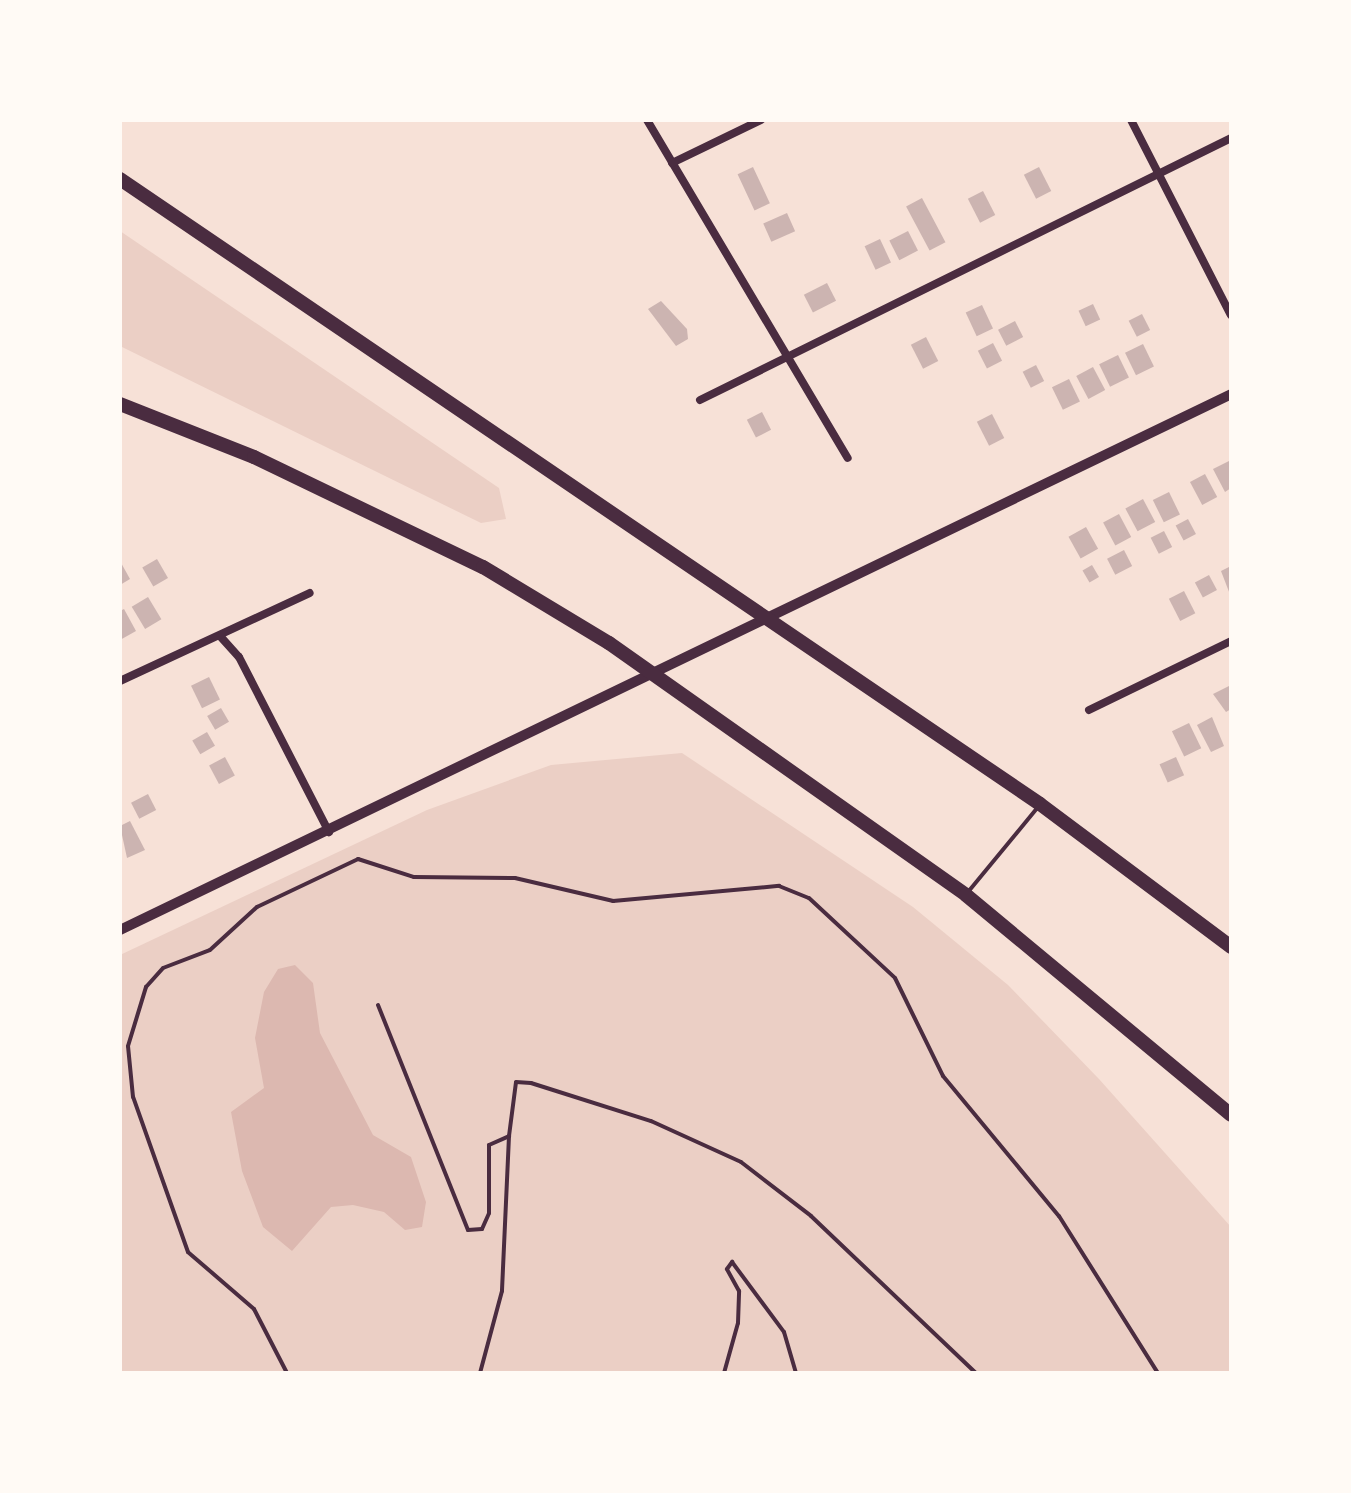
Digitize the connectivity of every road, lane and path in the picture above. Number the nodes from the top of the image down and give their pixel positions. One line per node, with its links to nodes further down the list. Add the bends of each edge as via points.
1 (647, 120): 5 (street)
2 (761, 120): 5 (street)
3 (1131, 120): 6 (street)
4 (1231, 138): 6 (street)
5 (672, 163): 9 (street)
6 (1159, 174): 8 (street); 9 (street)
7 (120, 179): 19 (highway)
8 (1231, 315)
9 (786, 359): 11 (street); 13 (street)
10 (1231, 394): 20 (street)
11 (700, 400)
12 (120, 404): 21 (highway, via 254,457 483,567 698,702)
13 (848, 458)
14 (310, 593): 15 (street)
15 (220, 636): 17 (street); 20 (street, via 239,657)
16 (1231, 641): 18 (street)
17 (120, 681)
18 (1089, 710)
19 (1040, 804): 21 (lane); 23 (highway)
20 (329, 832): 22 (street)
21 (966, 895): 25 (highway)
22 (120, 930)
23 (1231, 947)
24 (378, 1005): 26 (lane, via 468,1230 482,1229 489,1213 489,1145)
25 (1231, 1115)
26 (509, 1136): 28 (lane, via 502,1291); 31 (lane, via 516,1082 531,1083 651,1121 741,1162 811,1216)
27 (287, 1373): 32 (lane, via 254,1309 188,1252 133,1097 128,1046 146,987 163,968 210,950 257,907 358,859 414,877 515,878 613,901 779,886 809,898 895,978 943,1076 1059,1216)
28 (480, 1373)
29 (724, 1373): 30 (lane, via 739,1312 739,1291 727,1269 732,1262 784,1332)
30 (796, 1373)
31 (976, 1373)
32 (1158, 1373)

